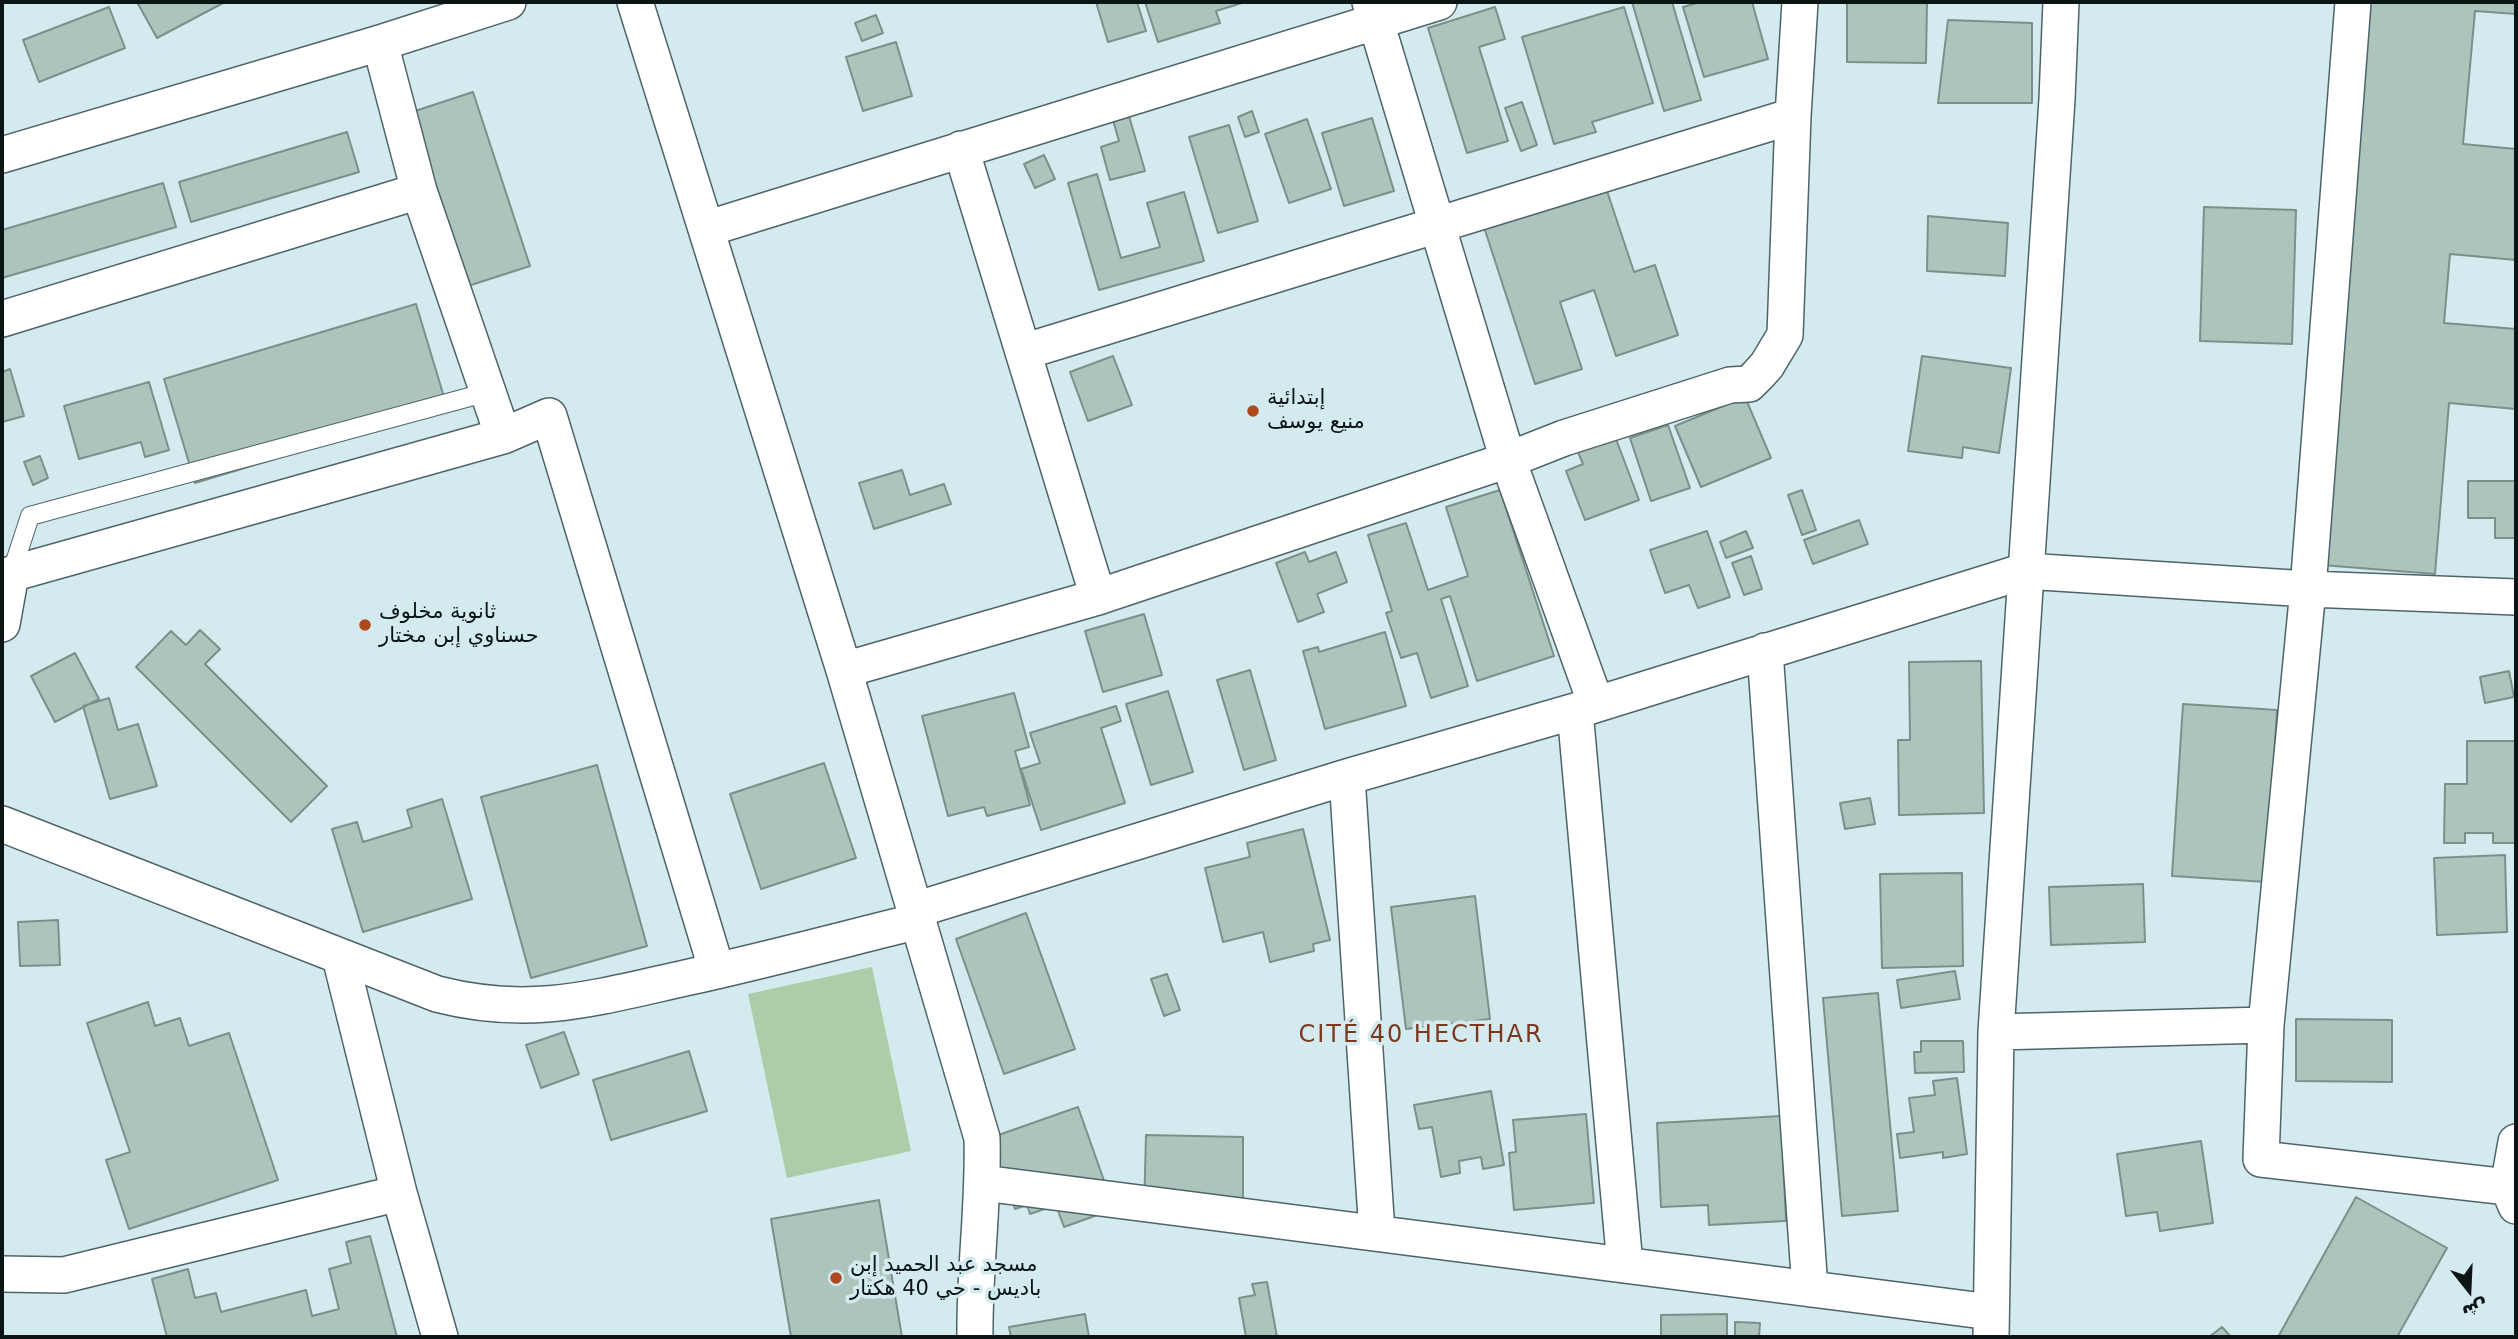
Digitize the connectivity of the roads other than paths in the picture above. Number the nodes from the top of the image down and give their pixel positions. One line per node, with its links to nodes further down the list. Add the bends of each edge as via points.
1 (508, 2): 8 (street)
2 (635, 2): 14 (street)
3 (1439, 2): 7 (street)
4 (1800, 2): 9 (street)
5 (2061, 2): 20 (street)
6 (2353, 2): 22 (street)
7 (1373, 11): 10 (street); 13 (street)
8 (397, 25): 11 (street); 12 (street)
9 (1793, 116): 13 (street); 19 (street, via 1785,335 1767,365 1749,384 1730,385)
10 (961, 149): 14 (street); 16 (street)
11 (2, 155)
12 (419, 191): 15 (street); 17 (street)
13 (1439, 225): 16 (street); 19 (street)
14 (706, 229): 27 (street)
15 (2, 319)
16 (1023, 352): 23 (street)
17 (488, 392): 18 (street); 21 (lane, via 30,516)
18 (503, 436): 21 (street); 33 (street, via 549,416)
19 (1508, 460): 23 (street); 28 (street)
20 (2025, 571): 22 (street); 26 (street); 35 (street)
21 (11, 574): 25 (street)
22 (2308, 589): 24 (street); 34 (street)
23 (1098, 597): 27 (street)
24 (2516, 597)
25 (2, 624)
26 (1765, 651): 28 (street); 43 (street)
27 (844, 670): 31 (street)
28 (1585, 708): 29 (street); 41 (street)
29 (1347, 777): 31 (street); 40 (street)
30 (2, 824): 32 (street)
31 (917, 915): 33 (street); 37 (street, via 982,1139)
32 (340, 957): 33 (street, via 437,994 498,1005 558,1004); 38 (street)
33 (717, 971)
34 (2266, 1025): 35 (street); 39 (street, via 2261,1159)
35 (1996, 1032): 44 (street)
36 (2516, 1142): 39 (street)
37 (983, 1183): 40 (street); 46 (street)
38 (399, 1194): 42 (street, via 64,1275); 45 (street)
39 (2512, 1197)
40 (1377, 1233): 41 (street)
41 (1625, 1265): 43 (street)
42 (2, 1274)
43 (1810, 1289): 44 (street)
44 (1991, 1325)
45 (440, 1337)
46 (975, 1337)

